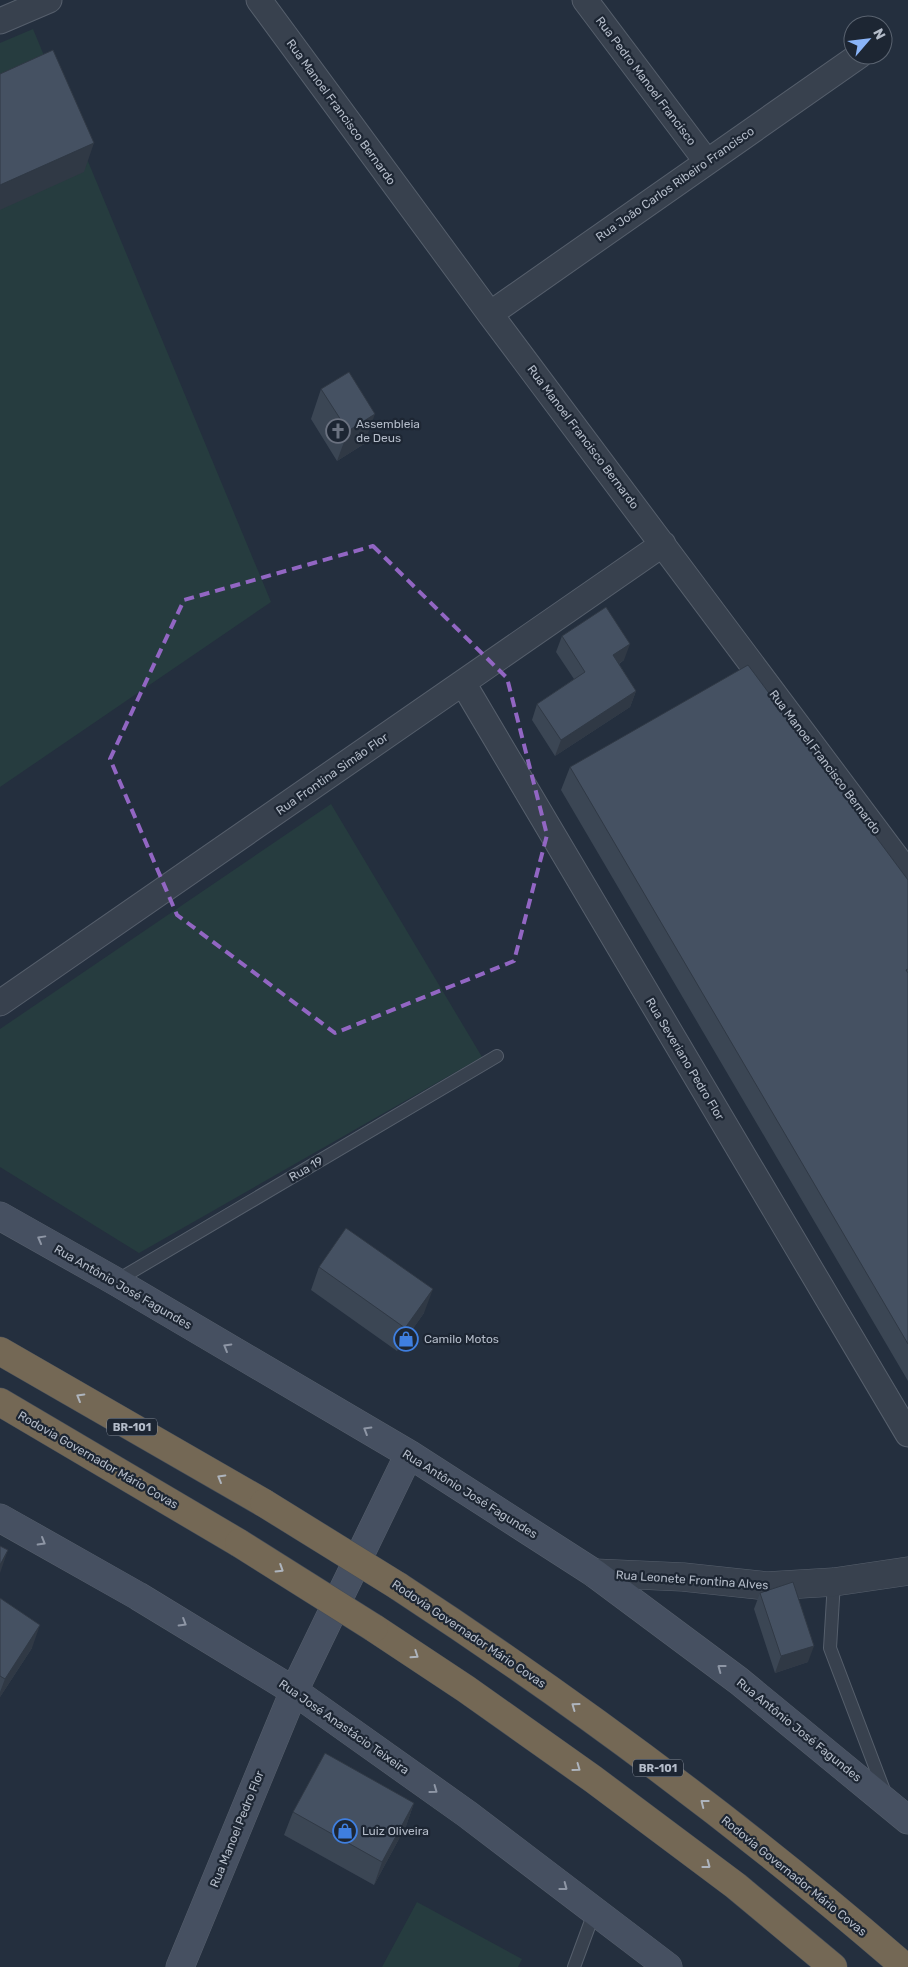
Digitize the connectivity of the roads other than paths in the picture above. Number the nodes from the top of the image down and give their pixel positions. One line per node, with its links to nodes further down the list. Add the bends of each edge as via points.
1 (49, 0): 4 (street)
2 (259, 0): 7 (street, Rua Manoel Francisco Bernardo)
3 (585, 0): 6 (street, Rua Pedro Manoel Francisco)
4 (0, 21)
5 (846, 65): 6 (street, Rua João Carlos Ribeiro Francisco)
6 (707, 162): 7 (street, Rua João Carlos Ribeiro Francisco)
7 (490, 314): 8 (street, Rua Manoel Francisco Bernardo)
8 (663, 544): 9 (street, Rua Frontina Simão Flor); 10 (street, Rua Manoel Francisco Bernardo)
9 (462, 683): 11 (street, Rua Frontina Simão Flor); 17 (street, Rua Severiano Pedro Flor)
10 (908, 873)
11 (0, 1004)
12 (497, 1056): 14 (lane, Rua 19)
13 (0, 1216): 14 (main road, Rua Antônio José Fagundes, one-way to 13)
14 (115, 1281): 18 (main road, Rua Antônio José Fagundes, one-way to 14)
15 (0, 1351): 30 (highway, Rodovia Governador Mário Covas / BR-101, one-way to 15, bridge, via 760,1846 566,1699 398,1586 264,1503)
16 (0, 1402): 29 (highway, Rodovia Governador Mário Covas, one-way to 29, bridge, via 239,1543 466,1689 736,1886)
17 (908, 1434)
18 (409, 1454): 21 (main road, Rua Antônio José Fagundes); 23 (main road, Rua Manoel Pedro Flor)
19 (0, 1518): 23 (main road, Rua José Anastácio Teixeira, one-way to 23, via 138,1596)
20 (908, 1572): 22 (street, Rua Leonete Frontina Alves)
21 (594, 1573): 22 (street, Rua Leonete Frontina Alves, via 683,1577 767,1586); 24 (main road, Rua Antônio José Fagundes, one-way to 21, via 739,1681)
22 (834, 1582): 24 (lane, via 830,1648)
23 (294, 1691): 25 (main road, Rua José Anastácio Teixeira, one-way to 25); 26 (main road, Rua Manoel Pedro Flor)
24 (899, 1812)
25 (595, 1910): 27 (lane); 28 (main road, Rua José Anastácio Teixeira)
26 (180, 1967)
27 (574, 1967)
28 (668, 1967)
29 (833, 1967)
30 (905, 1967)

